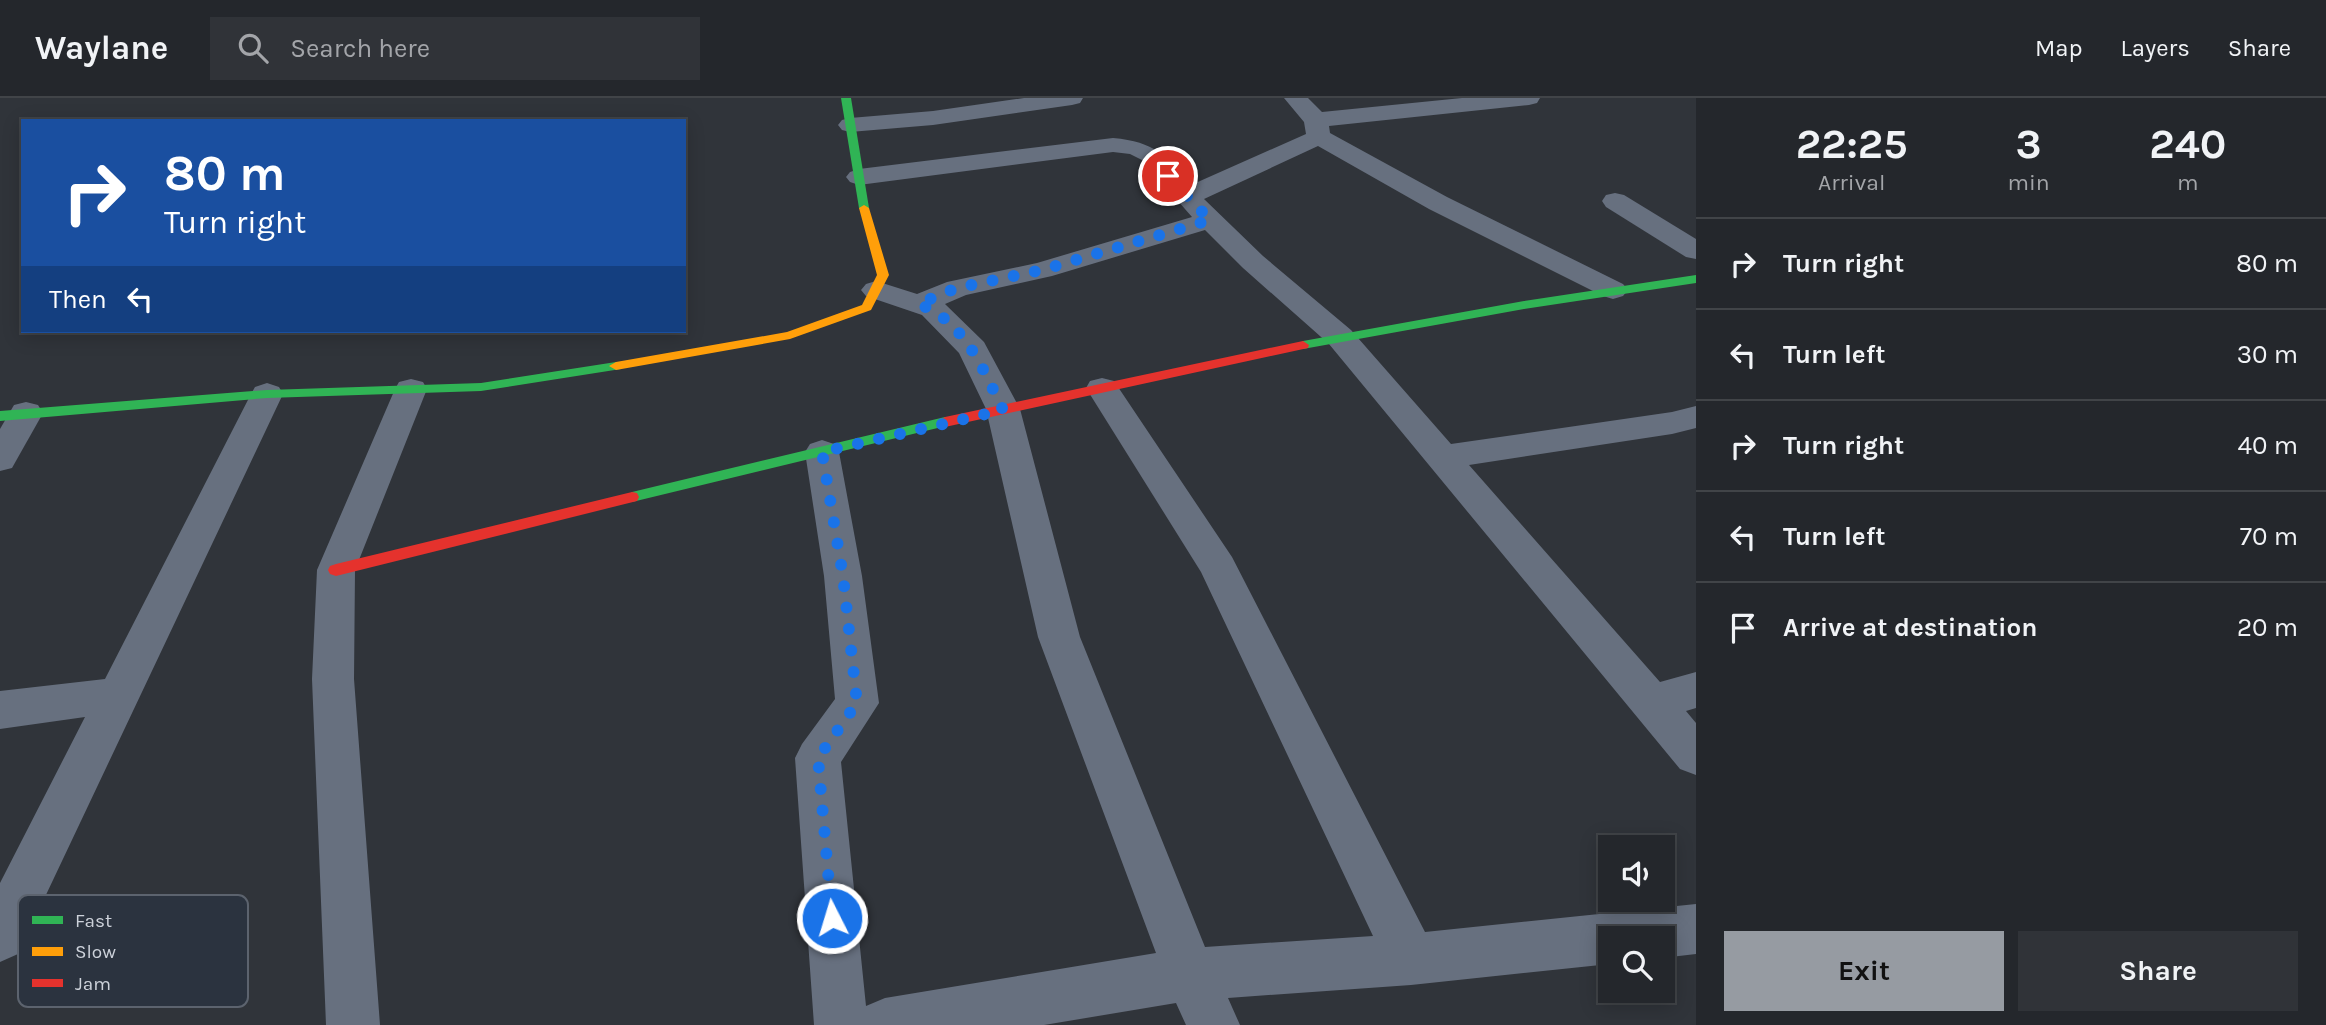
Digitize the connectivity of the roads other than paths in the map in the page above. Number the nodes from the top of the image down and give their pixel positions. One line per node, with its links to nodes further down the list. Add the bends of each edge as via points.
1 (846, 98): 5 (street)
2 (1072, 98): 5 (street)
3 (1295, 98): 6 (street)
4 (1529, 98): 6 (street)
5 (850, 125): 7 (street)
6 (1317, 128): 9 (street); 13 (street, via 1438,203)
7 (859, 177): 9 (street, via 1113,145 1135,147 1151,155); 12 (street, via 867,225 883,275)
8 (1615, 201): 10 (street)
9 (1198, 208): 14 (street, via 1042,270 957,288); 15 (street)
10 (1696, 251)
11 (1696, 279): 13 (street)
12 (876, 290): 14 (street); 17 (street, via 867,307 790,335 481,387)
13 (1614, 290): 15 (street)
14 (918, 304): 19 (street, via 933,309 973,349)
15 (1340, 337): 16 (street); 23 (street)
16 (1102, 388): 19 (street); 37 (street, via 1219,567)
17 (411, 389): 18 (street); 25 (street)
18 (267, 394): 20 (street); 27 (street)
19 (1003, 410): 22 (street); 38 (street, via 1059,636)
20 (13, 414): 24 (street)
21 (1696, 417): 23 (street)
22 (822, 452): 25 (street); 40 (street, via 843,576 857,703 818,758)
23 (1442, 457): 28 (street)
24 (0, 459)
25 (336, 570): 39 (street, via 333,679)
26 (1696, 690): 28 (street)
27 (118, 695): 29 (street); 31 (street)
28 (1652, 704): 30 (street)
29 (0, 710)
30 (1696, 755)
31 (19, 895)
32 (18, 897): 34 (street)
33 (1696, 929): 35 (street)
34 (1, 931)
35 (1675, 931)
36 (1598, 939): 37 (street)
37 (1411, 959): 38 (street)
38 (1190, 974): 41 (street); 42 (street)
39 (353, 1025)
40 (841, 1025)
41 (885, 1025)
42 (1213, 1025)

